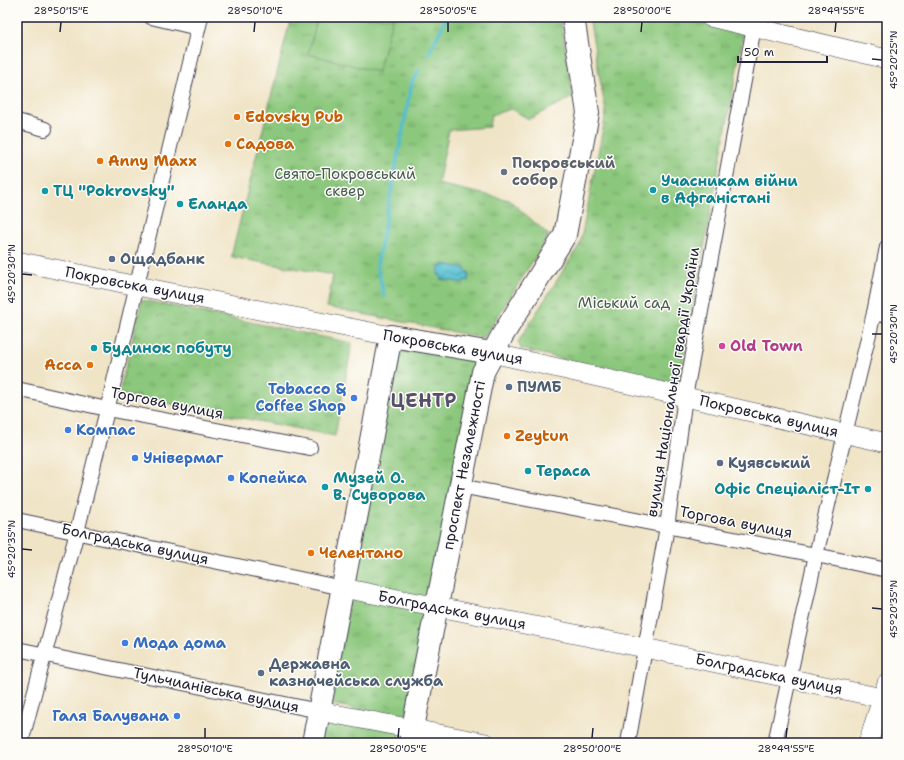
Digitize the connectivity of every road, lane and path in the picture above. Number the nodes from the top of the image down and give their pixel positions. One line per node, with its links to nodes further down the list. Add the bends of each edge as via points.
1 (151, 17): 4 (street)
2 (573, 17): 14 (main road, проспект Незалежності, via 588,113 565,235)
3 (710, 17): 5 (main road)
4 (200, 22): 11 (street)
5 (759, 25): 6 (main road); 16 (street, вулиця Національної гвардії України)
6 (887, 59)
7 (17, 121): 8 (street)
8 (45, 129)
9 (887, 247): 12 (street)
10 (17, 261): 11 (main road, Покровська вулиця)
11 (137, 286): 13 (main road, Покровська вулиця); 17 (street)
12 (880, 314): 18 (street)
13 (391, 336): 14 (main road, Покровська вулиця); 27 (main road)
14 (492, 353): 16 (main road, Покровська вулиця); 21 (main road, проспект Незалежності, via 483,372)
15 (17, 389): 17 (street, Торгова вулиця)
16 (685, 397): 18 (main road, Покровська вулиця); 23 (street, вулиця Національної гвардії України)
17 (107, 408): 20 (street, Торгова вулиця); 24 (street)
18 (845, 434): 19 (main road, Покровська вулиця); 25 (street)
19 (887, 443)
20 (310, 448)
21 (460, 486): 23 (street, Торгова вулиця); 28 (main road, проспект Незалежності)
22 (17, 520): 24 (street, Болградська вулиця)
23 (667, 527): 25 (street, Торгова вулиця); 29 (street, вулиця Національної гвардії України)
24 (77, 532): 27 (street, Болградська вулиця); 31 (street)
25 (816, 555): 26 (street, Торгова вулиця); 32 (street)
26 (887, 570)
27 (343, 588): 28 (main road, Болградська вулиця); 34 (main road)
28 (436, 608): 29 (main road, Болградська вулиця); 35 (main road, проспект Незалежності)
29 (645, 648): 32 (main road, Болградська вулиця); 39 (street, вулиця Національної гвардії України)
30 (17, 649): 31 (street, Тульчианівська вулиця)
31 (44, 654): 34 (street, Тульчианівська вулиця); 36 (street)
32 (789, 678): 33 (main road, Болградська вулиця); 40 (street)
33 (885, 693): 41 (main road)
34 (319, 711): 35 (main road, Тульчианівська вулиця); 37 (main road)
35 (411, 736): 38 (main road, Тульчианівська вулиця)
36 (21, 743)
37 (313, 743)
38 (486, 743)
39 (628, 743)
40 (774, 743)
41 (868, 743)

